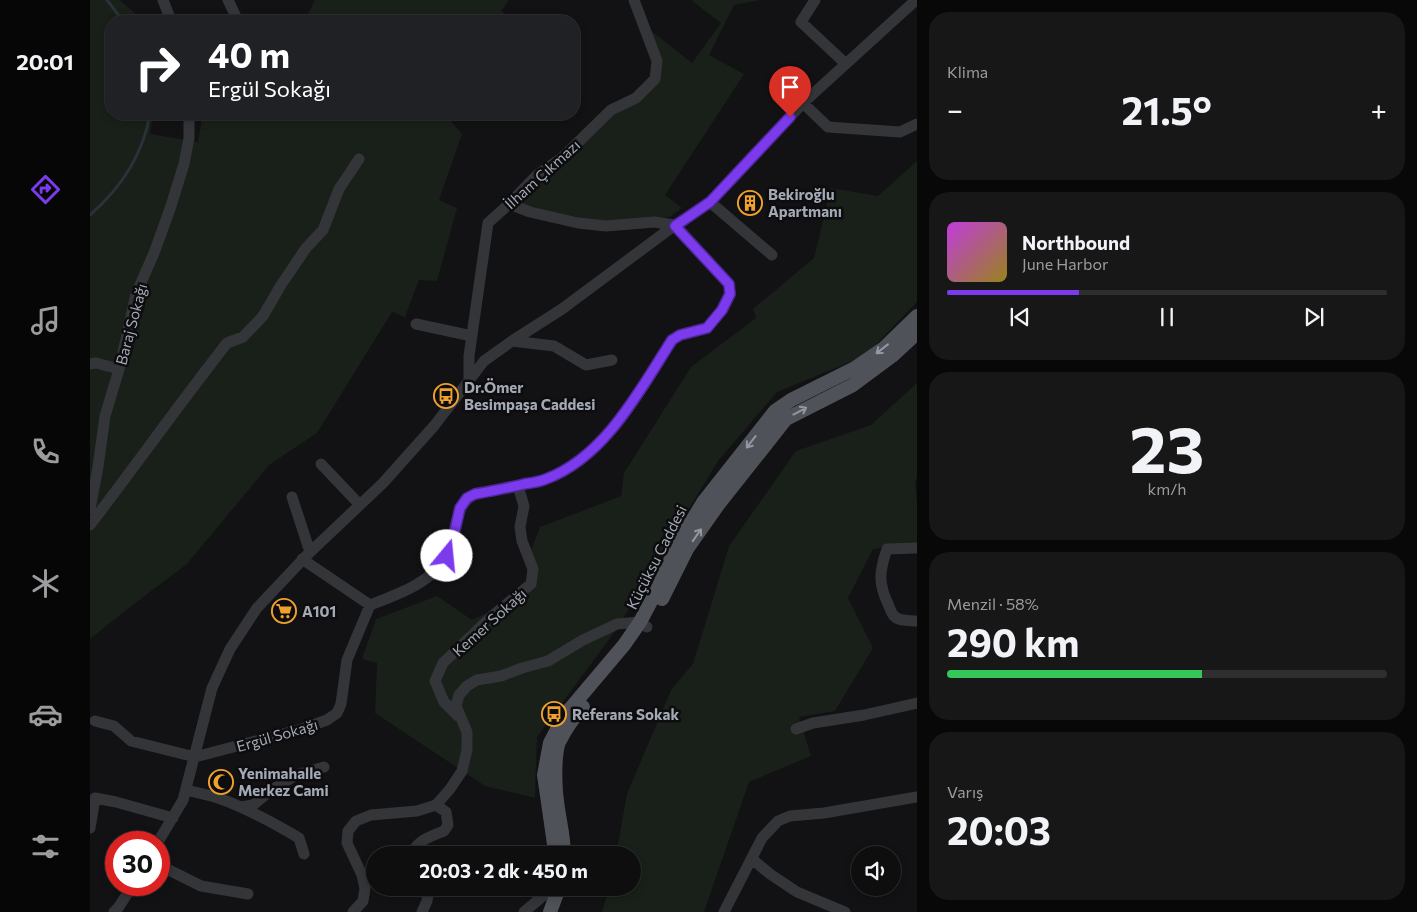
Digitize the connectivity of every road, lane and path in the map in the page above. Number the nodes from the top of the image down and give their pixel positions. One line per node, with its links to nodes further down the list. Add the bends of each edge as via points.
1 (163, 0): 6 (street)
2 (228, 0): 7 (street)
3 (634, 0): 14 (street, İlham Çıkmazı, via 657,61 655,79 636,98 611,110)
4 (815, 0): 8 (street, via 801,22)
5 (916, 0): 8 (street)
6 (169, 15)
7 (235, 15)
8 (846, 64): 9 (street)
9 (803, 103): 11 (street, via 828,127 900,132); 13 (street)
10 (189, 120): 24 (street, Baraj Sokağı, via 184,164 161,235 136,294)
11 (917, 124)
12 (359, 159): 31 (street, via 339,189 323,230 306,248 263,316 243,337 227,343)
13 (710, 202): 15 (street); 16 (street)
14 (509, 204): 15 (street, via 578,223 606,226 654,222); 20 (street, İlham Çıkmazı, via 488,222)
15 (675, 226): 21 (street, via 562,309); 27 (street, via 729,284 730,294 722,310 707,328 672,340 636,398 588,453 562,472)
16 (772, 255)
17 (917, 316): 36 (main road, Küçüksu Caddesi, one-way to 36, via 884,348 855,368 791,400 775,412 704,501 677,545)
18 (416, 324): 20 (street)
19 (917, 332): 36 (main road, Küçüksu Caddesi, one-way to 19, via 666,592 687,550 718,505 786,419 853,385 892,356)
20 (472, 336): 25 (street, İlham Çıkmazı)
21 (512, 341): 22 (street, via 554,346 586,365); 25 (street, via 484,361)
22 (612, 360)
23 (90, 364): 24 (street)
24 (119, 369): 30 (street, Baraj Sokağı, via 105,416)
25 (469, 380): 29 (street, via 434,426)
26 (321, 464): 29 (street)
27 (518, 486): 34 (street, via 467,498 460,508 447,556 433,574 404,592); 38 (street, Kemer Sokağı, via 524,506 520,527 522,541 533,569 531,584 443,663 435,681 444,702)
28 (292, 498): 33 (street)
29 (360, 505): 33 (street)
30 (90, 509)
31 (90, 525)
32 (917, 548): 35 (street, via 887,549 880,579 882,593 894,616)
33 (306, 555): 34 (street); 41 (street, via 257,608 230,649 212,688)
34 (370, 605): 41 (street, Ergül Sokağı, via 347,660 337,713 302,729)
35 (917, 621)
36 (644, 625): 38 (street, via 618,624 548,661 477,680 459,695 456,706); 51 (main road, Küçüksu Caddesi, via 564,716 550,744 544,775); 52 (main road, Küçüksu Caddesi, via 629,653 574,717 559,744 555,774)
37 (917, 703): 40 (street)
38 (461, 719): 45 (street, via 467,732 462,771)
39 (95, 721): 41 (street, via 114,726 131,741)
40 (796, 729)
41 (195, 757): 43 (street)
42 (324, 767): 46 (street, via 296,775 253,805)
43 (186, 790): 46 (street); 47 (street)
44 (917, 797): 54 (street, via 790,816 778,821 762,838)
45 (436, 805): 50 (street, via 446,812 448,825 444,831); 64 (street, via 417,811 371,815 356,821 348,832 347,842 365,888 363,901)
46 (241, 807): 53 (street, via 299,838)
47 (173, 818): 48 (street, via 95,798); 49 (street)
48 (90, 828)
49 (165, 831)
50 (415, 846)
51 (554, 846)
52 (564, 846)
53 (304, 854)
54 (752, 859): 62 (street); 70 (street, via 797,892)
55 (170, 871): 56 (street, via 201,886)
56 (248, 894)
57 (128, 896): 63 (street)
58 (428, 896): 65 (street)
59 (543, 896): 66 (street)
60 (549, 896): 67 (main road)
61 (552, 896): 68 (main road)
62 (727, 907): 69 (street)
63 (120, 911)
64 (353, 912)
65 (422, 912)
66 (524, 912)
67 (541, 912)
68 (550, 912)
69 (738, 912)
70 (845, 912)

